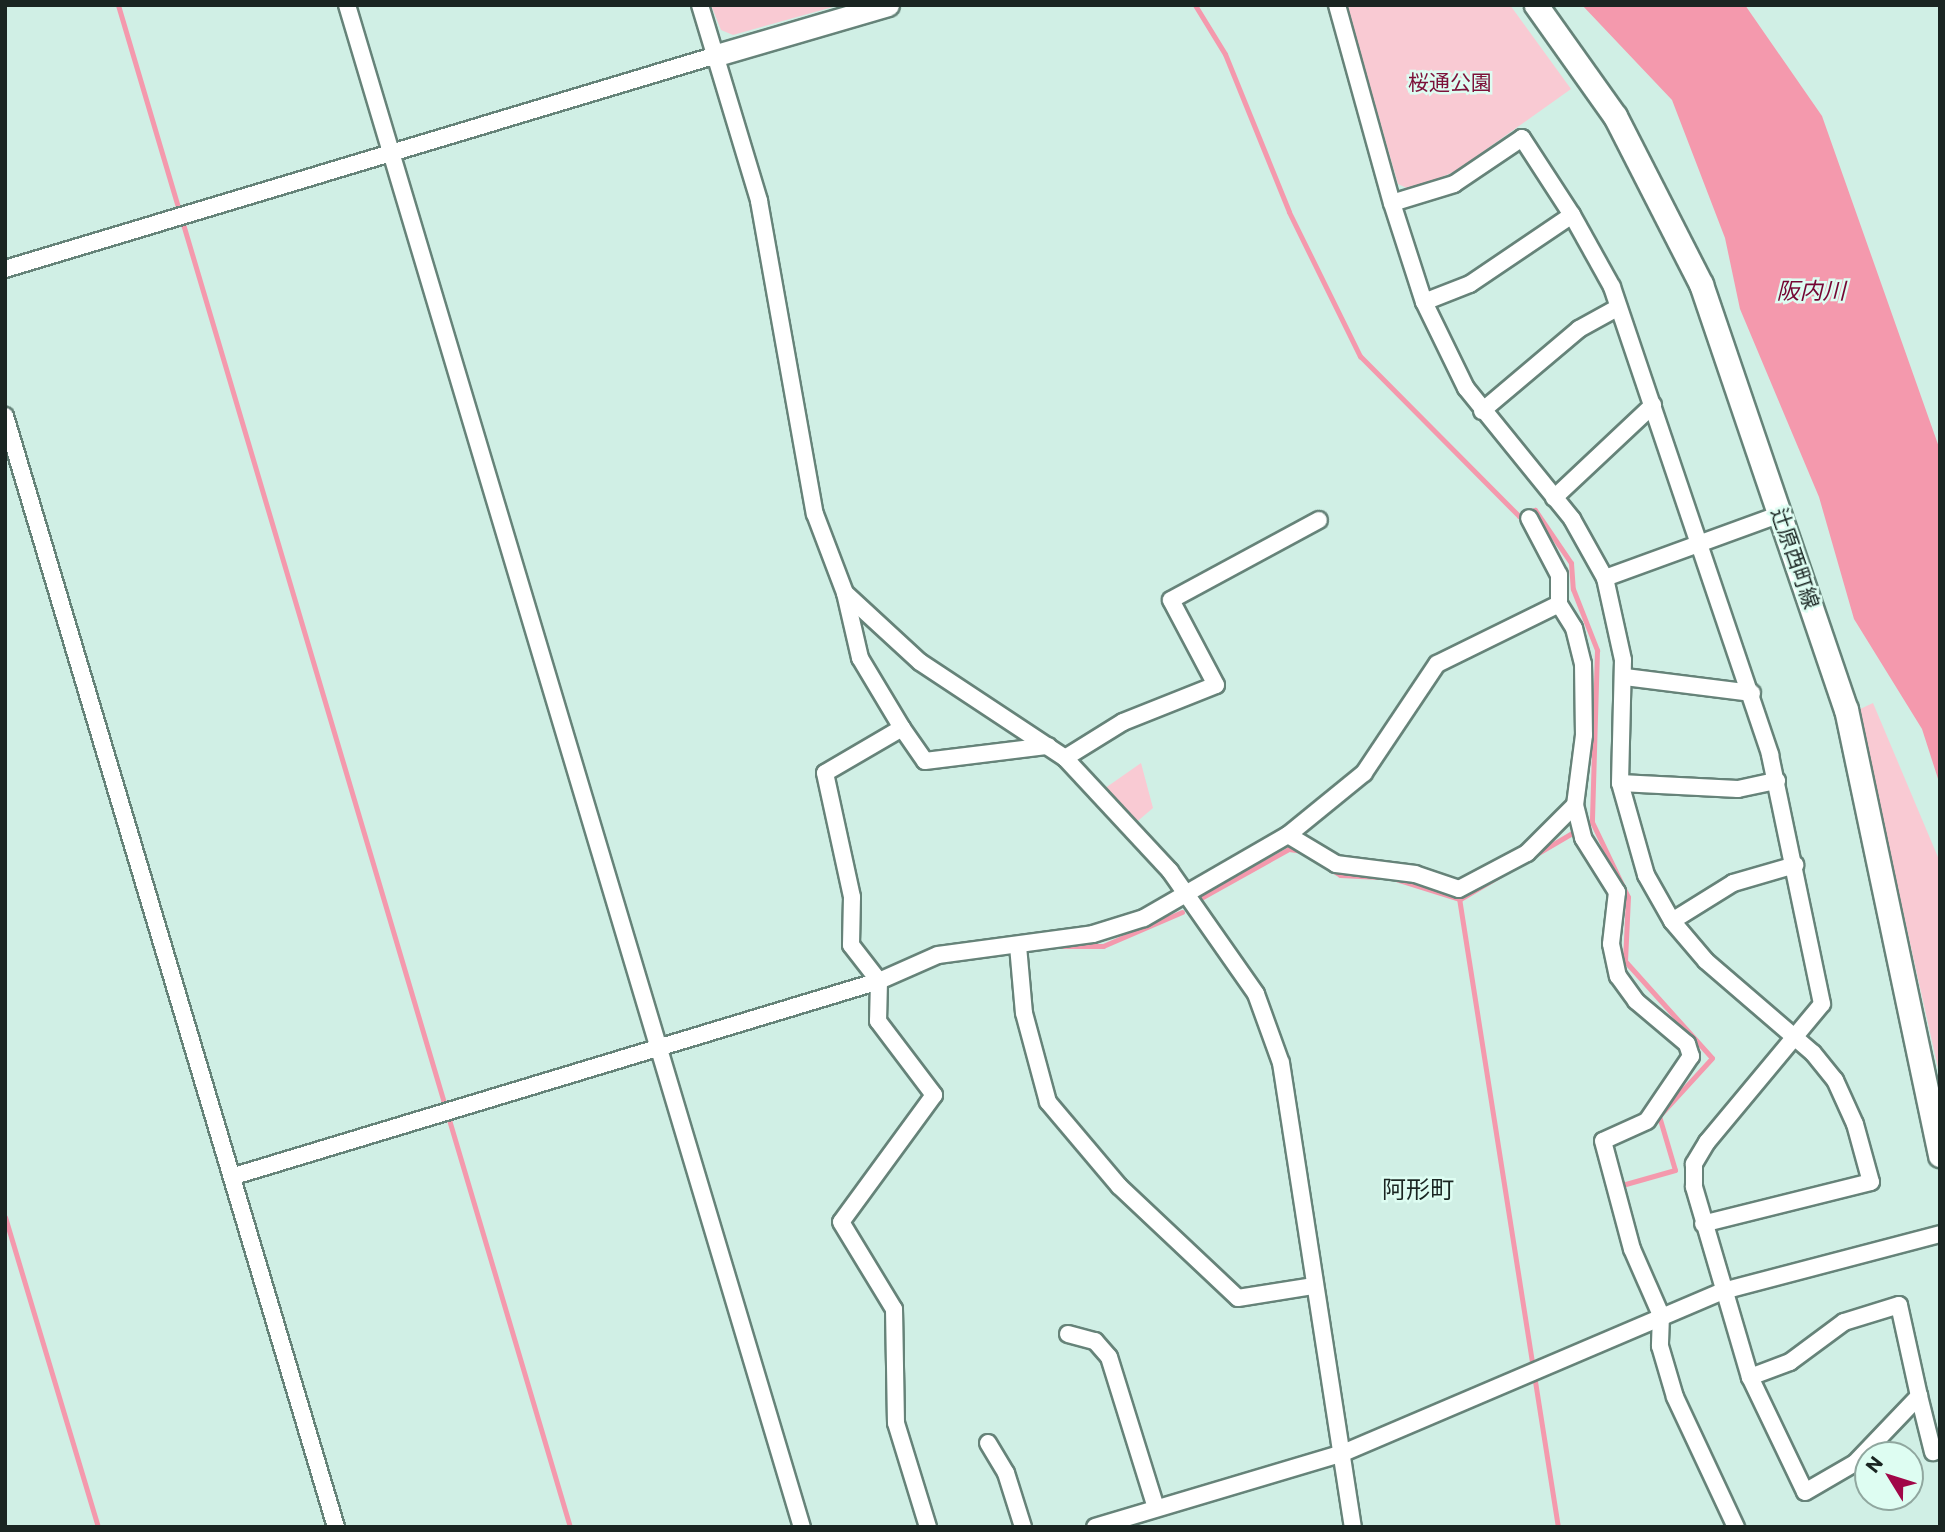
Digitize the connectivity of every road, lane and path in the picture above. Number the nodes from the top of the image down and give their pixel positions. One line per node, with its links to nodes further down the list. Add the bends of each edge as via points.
1 (347, 5): 7 (street)
2 (700, 5): 6 (street)
3 (888, 5): 6 (street)
4 (1337, 5): 8 (street)
5 (1536, 5): 17 (main road, 辻原西町線, via 1615,116 1682,240)
6 (717, 55): 7 (street); 22 (street, via 759,201 815,513)
7 (390, 152): 10 (street); 39 (street)
8 (1392, 203): 9 (street, via 1454,184 1522,138); 11 (street)
9 (1572, 215): 11 (street, via 1470,284); 12 (street)
10 (5, 269)
11 (1424, 302): 14 (street)
12 (1617, 308): 13 (street); 14 (street, via 1579,329)
13 (1653, 405): 16 (street); 20 (street)
14 (1482, 411): 16 (street)
15 (5, 416): 41 (street)
16 (1554, 498): 21 (street)
17 (1782, 514): 20 (street); 40 (main road, 辻原西町線, via 1846,709)
18 (1529, 518): 23 (street, via 1559,575)
19 (1319, 520): 28 (street, via 1171,600 1216,685 1123,722)
20 (1701, 543): 21 (street); 25 (street)
21 (1605, 578): 24 (street)
22 (845, 593): 26 (street, via 860,658); 27 (street, via 920,662)
23 (1559, 604): 31 (street, via 1574,628 1583,664 1584,735); 32 (street, via 1437,664 1364,773)
24 (1625, 677): 25 (street); 30 (street)
25 (1752, 694): 29 (street)
26 (902, 728): 27 (street, via 925,761); 37 (street, via 825,773 852,897 850,945)
27 (1048, 746): 28 (street)
28 (1066, 758): 34 (street)
29 (1777, 781): 30 (street, via 1738,789); 33 (street)
30 (1620, 783): 35 (street, via 1632,840)
31 (1577, 812): 32 (street, via 1527,853 1459,889 1415,874 1336,864); 46 (street, via 1583,838 1618,892 1611,944 1618,976 1636,1002 1687,1044 1690,1056 1647,1121 1602,1141 1632,1250)
32 (1289, 835): 34 (street)
33 (1796, 865): 35 (street, via 1733,883); 38 (street, via 1822,996 1818,1012)
34 (1186, 891): 36 (street, via 1131,922); 44 (street, via 1256,994 1281,1063)
35 (1672, 921): 38 (street, via 1706,961)
36 (1018, 946): 37 (street, via 938,956); 44 (street, via 1024,1013 1048,1102 1119,1186 1238,1297)
37 (879, 981): 39 (street); 56 (street, via 877,1021 934,1095 841,1222 894,1310 896,1423)
38 (1796, 1038): 42 (street, via 1694,1164); 42 (street, via 1848,1105 1871,1182)
39 (659, 1049): 41 (street); 55 (street)
40 (1940, 1155)
41 (234, 1176): 54 (street)
42 (1703, 1224): 45 (street)
43 (1940, 1234): 45 (street)
44 (1314, 1286): 52 (street)
45 (1723, 1291): 46 (street); 48 (street)
46 (1661, 1315): 52 (street); 60 (street, via 1660,1346 1675,1397)
47 (1068, 1334): 53 (street, via 1095,1341 1108,1357)
48 (1750, 1377): 49 (street, via 1790,1362 1844,1322 1899,1305); 49 (street, via 1805,1492 1855,1463)
49 (1919, 1396): 51 (street)
50 (988, 1443): 57 (street, via 1006,1473)
51 (1933, 1452)
52 (1343, 1453): 53 (street); 59 (street)
53 (1156, 1508): 58 (street)
54 (336, 1527)
55 (802, 1527)
56 (928, 1527)
57 (1023, 1527)
58 (1095, 1527)
59 (1353, 1527)
60 (1736, 1527)

